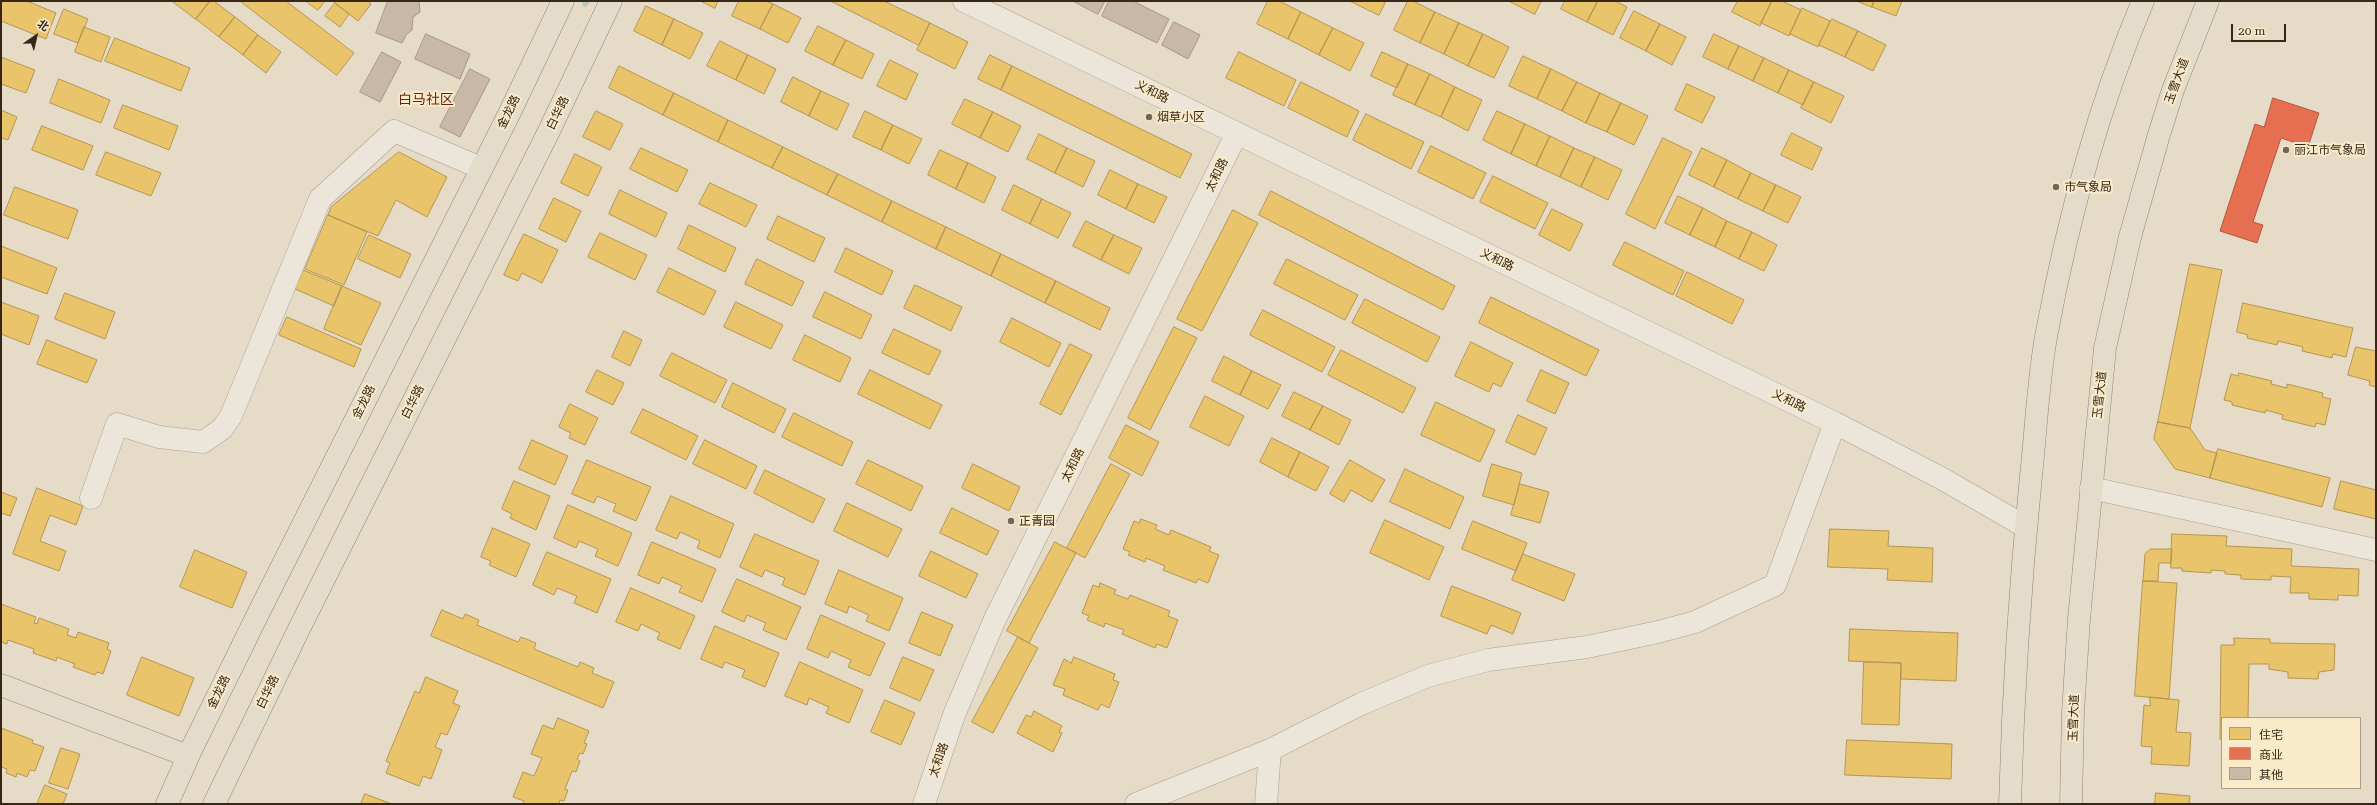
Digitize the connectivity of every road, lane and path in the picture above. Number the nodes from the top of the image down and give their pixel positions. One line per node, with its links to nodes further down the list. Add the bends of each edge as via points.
1 (563, 1): 7 (main road, 金龙路)
2 (612, 1): 17 (main road, 白华路)
3 (964, 1): 6 (street, 义和路)
4 (2143, 1): 11 (main road, via 2100,120 2058,280 2046,338)
5 (2208, 1): 9 (main road, 玉雪大道, via 2173,90 2128,244 2106,348)
6 (1237, 134): 8 (street, 义和路); 18 (street, 太和路, via 995,619 954,715)
7 (481, 168): 10 (street, via 394,132 320,200 231,416 222,429 203,442 159,437 116,424); 15 (main road, 金龙路)
8 (1835, 423): 11 (street, 义和路, via 1941,478); 14 (street, via 1775,585 1695,622 1658,632 1587,647 1488,660 1428,676 1361,704)
9 (2090, 488): 12 (street); 22 (main road, 玉雪大道, via 2074,704)
10 (91, 498)
11 (2026, 527): 21 (main road, via 2013,708)
12 (2376, 550)
13 (1, 685): 15 (main road)
14 (1270, 750): 19 (street); 20 (street)
15 (188, 756): 16 (main road, 金龙路)
16 (167, 804)
17 (214, 804)
18 (924, 804)
19 (1136, 804)
20 (1266, 804)
21 (2010, 804)
22 (2071, 804)

